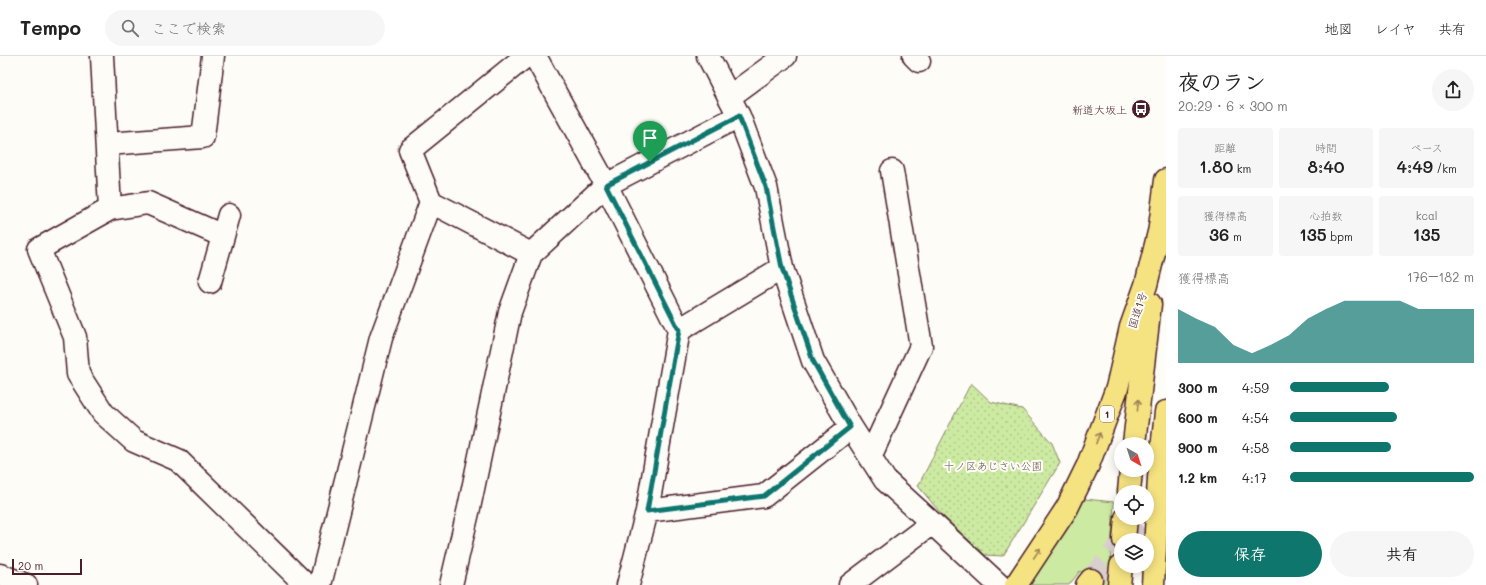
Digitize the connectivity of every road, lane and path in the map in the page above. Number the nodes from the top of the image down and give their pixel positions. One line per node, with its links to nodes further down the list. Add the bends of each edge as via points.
1 (102, 56): 8 (street)
2 (213, 56): 8 (street, via 202,137)
3 (526, 56): 12 (street, via 410,150)
4 (535, 56): 11 (street)
5 (708, 56): 7 (street)
6 (785, 56): 7 (street)
7 (734, 106): 11 (street); 18 (street, via 766,187)
8 (107, 144): 13 (street)
9 (892, 171): 24 (street, via 921,346)
10 (1166, 180): 15 (highway, 1)
11 (606, 185): 17 (street); 20 (street)
12 (431, 202): 17 (street); 32 (street, via 381,338)
13 (110, 208): 16 (street, via 148,203); 31 (street, via 39,249 75,338 78,374 103,413 134,441 178,460)
14 (229, 215): 16 (street)
15 (1160, 228): 23 (highway, 国道1号 / 1, one-way to 15); 37 (highway, 国道1号 / 1, one-way to 15, via 1067,508 1088,465 1117,388 1131,327 1146,285)
16 (223, 236): 19 (street)
17 (531, 254): 33 (street, via 510,312)
18 (782, 268): 20 (street); 22 (street, via 813,361)
19 (210, 282)
20 (679, 330): 26 (street)
21 (1166, 412): 25 (highway)
22 (850, 427): 24 (street); 26 (street, via 764,496)
23 (1135, 437)
24 (870, 457): 27 (street, via 885,480)
25 (1162, 478): 39 (highway)
26 (647, 511): 34 (street)
27 (932, 523): 35 (street); 36 (street)
28 (1120, 573): 38 (highway)
29 (0, 575): 30 (street)
30 (26, 585)
31 (306, 585)
32 (320, 585)
33 (451, 585)
34 (628, 585)
35 (850, 585)
36 (998, 585)
37 (1016, 585)
38 (1119, 585)
39 (1153, 585)

